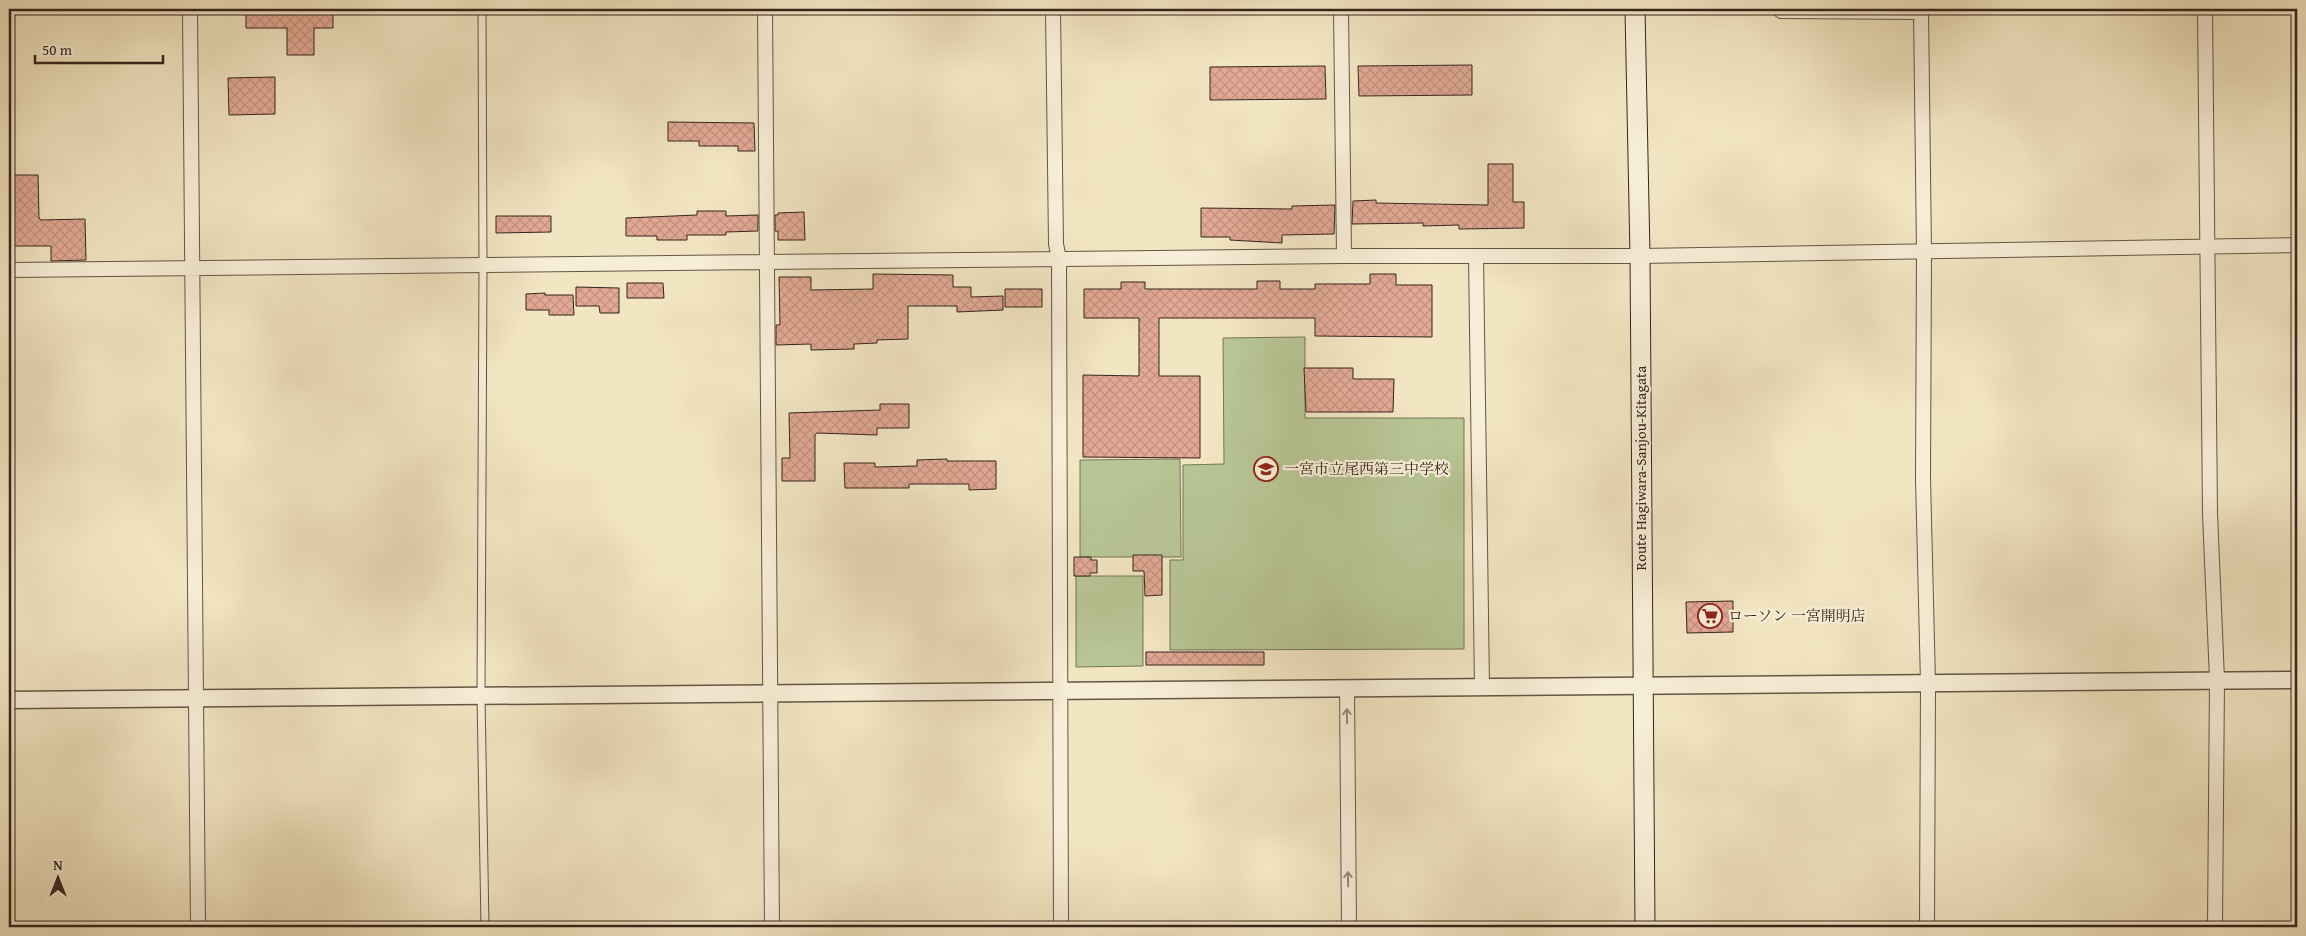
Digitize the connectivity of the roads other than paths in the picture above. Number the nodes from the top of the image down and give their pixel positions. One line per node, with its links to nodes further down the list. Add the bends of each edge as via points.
1 (190, 9): 19 (street)
2 (482, 9): 18 (lane)
3 (765, 9): 17 (street)
4 (1053, 9): 16 (street, via 1056,244)
5 (1341, 9): 13 (street)
6 (1635, 9): 15 (main road, Route Hagiwara-Sanjou-Kitagata)
7 (2205, 9): 11 (street)
8 (1781, 11): 9 (street)
9 (1921, 11): 12 (street)
10 (2297, 245): 11 (street)
11 (2207, 247): 12 (street); 21 (street, via 2210,513)
12 (1924, 253): 15 (street); 23 (street, via 1923,478)
13 (1344, 256): 14 (street); 16 (street)
14 (1476, 256): 15 (street); 25 (street)
15 (1640, 256): 24 (main road, Route Hagiwara-Sanjou-Kitagata)
16 (1059, 259): 17 (street); 27 (street)
17 (767, 263): 18 (street); 28 (street)
18 (483, 266): 19 (street); 29 (lane)
19 (193, 268): 20 (street); 30 (street)
20 (9, 270)
21 (2217, 680): 22 (street); 23 (street); 39 (street)
22 (2297, 680)
23 (1928, 683): 24 (street); 38 (street)
24 (1643, 686): 25 (street); 37 (main road, Route Hagiwara-Sanjou-Kitagata)
25 (1482, 687): 26 (street)
26 (1347, 688): 27 (street); 36 (street, one-way to 26)
27 (1062, 690): 28 (street); 35 (street)
28 (771, 693): 29 (street); 34 (street)
29 (481, 696): 30 (street); 33 (lane)
30 (196, 698): 31 (street); 32 (street)
31 (9, 700)
32 (198, 927)
33 (486, 927)
34 (772, 927)
35 (1061, 927)
36 (1349, 927)
37 (1644, 927)
38 (1927, 927)
39 (2215, 927)

